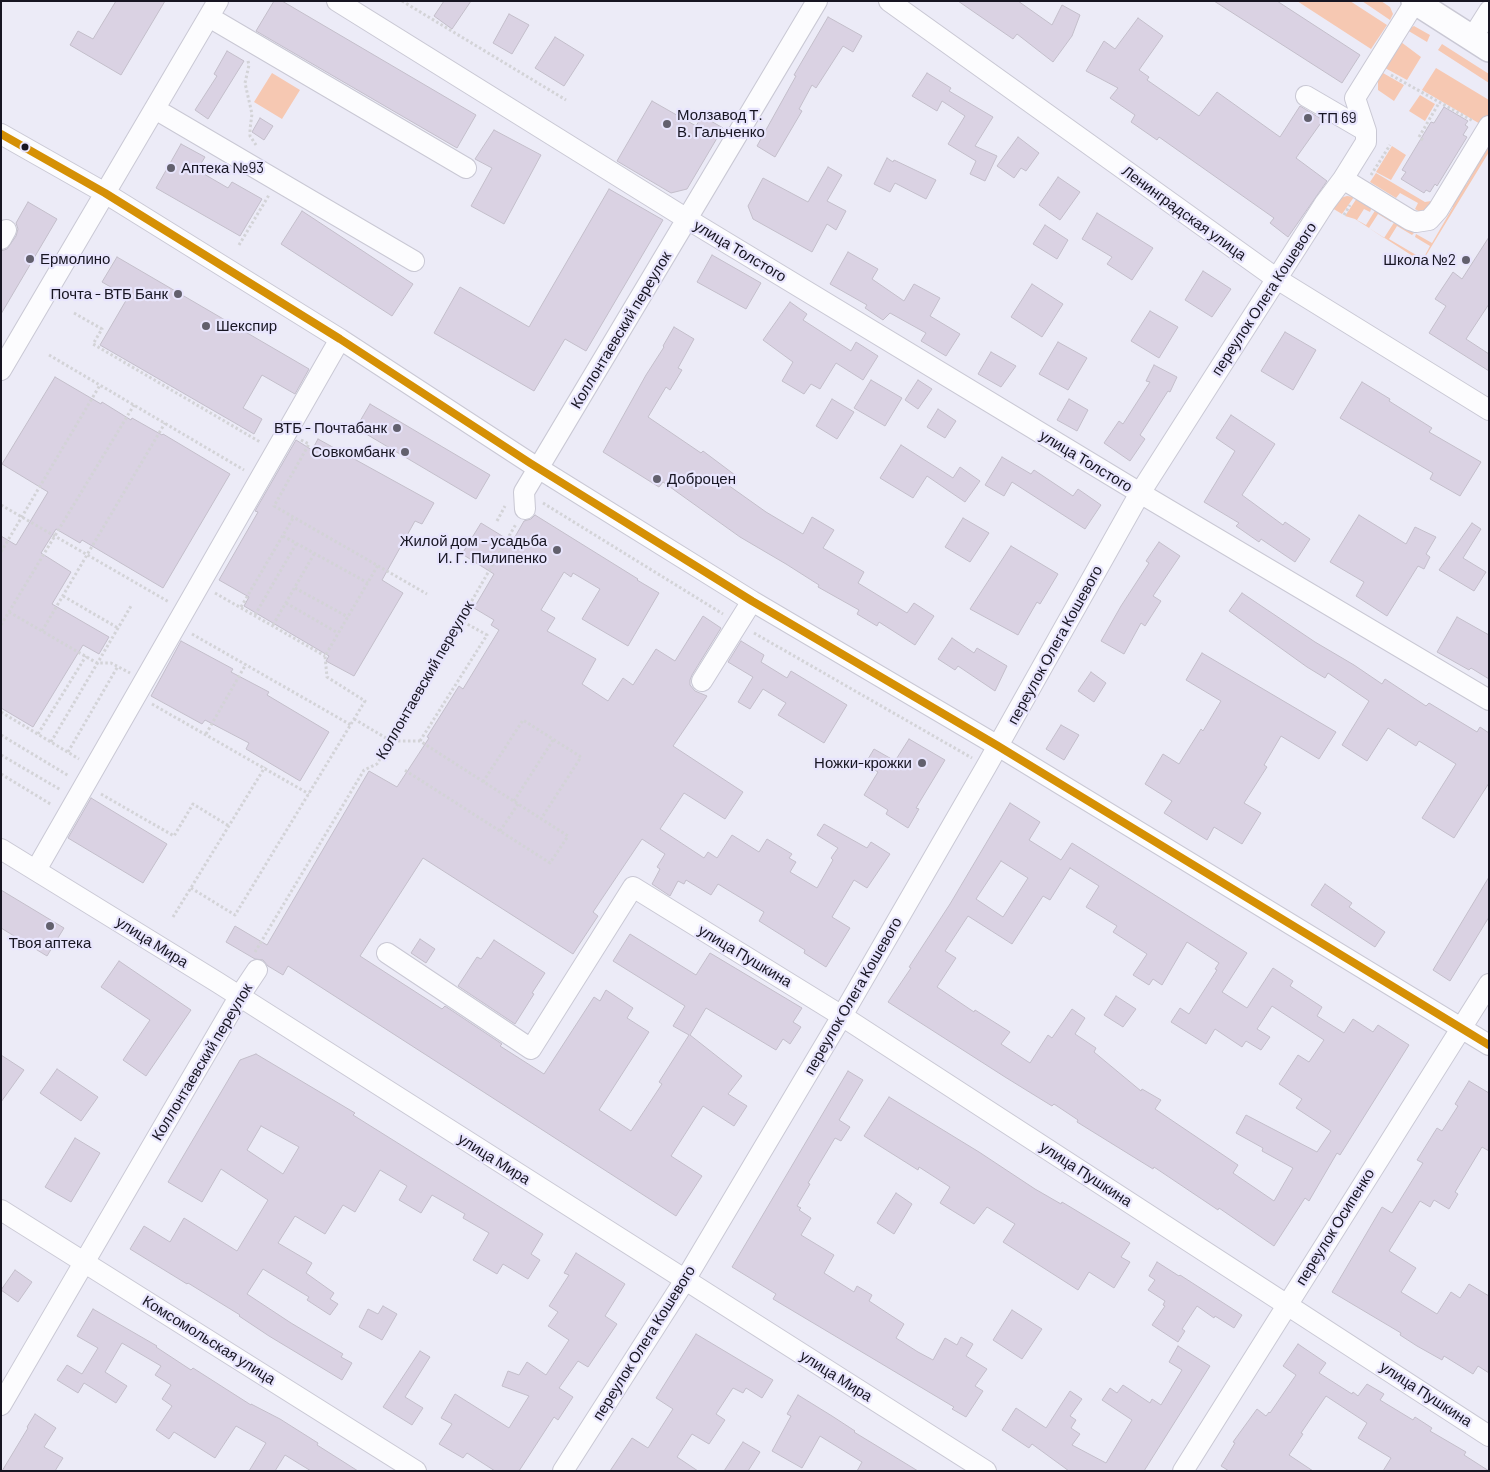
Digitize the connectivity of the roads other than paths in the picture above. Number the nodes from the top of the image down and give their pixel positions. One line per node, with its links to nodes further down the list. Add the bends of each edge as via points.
1 (337, 1): 16 (street, улица Толстого)
2 (817, 1): 16 (street, Коллонтаевский переулок)
3 (888, 1): 18 (street, Ленинградская улица)
4 (1415, 2): 7 (main road); 11 (street, via 1355,98)
5 (214, 9): 9 (street); 13 (street)
6 (1489, 11): 7 (street)
7 (1480, 43)
8 (1306, 96): 11 (street)
9 (155, 109): 15 (street); 17 (street)
10 (1488, 127): 14 (street, via 1429,220 1410,220)
11 (1366, 131): 14 (street, переулок Олега Кошевого, via 1366,142)
12 (1, 134): 15 (street)
13 (466, 168)
14 (1343, 179): 18 (street, переулок Олега Кошевого)
15 (106, 193): 19 (street); 20 (street)
16 (686, 219): 22 (street, Коллонтаевский переулок); 23 (street, улица Толстого)
17 (414, 262)
18 (1277, 280): 21 (street, Ленинградская улица); 23 (street, переулок Олега Кошевого)
19 (340, 339): 22 (street); 30 (street)
20 (1, 370)
21 (1489, 410)
22 (538, 467): 24 (street, Коллонтаевский переулок, via 524,492); 25 (street)
23 (1140, 493): 27 (street, улица Толстого); 28 (street, переулок Олега Кошевого)
24 (525, 509)
25 (752, 601): 26 (street); 28 (street)
26 (702, 681)
27 (1489, 700)
28 (998, 746): 35 (street, переулок Олега Кошевого); 36 (street)
29 (1, 849): 30 (street, улица Мира)
30 (36, 870): 34 (street, улица Мира)
31 (388, 953): 35 (street, улица Пушкина, via 531,1049 632,887)
32 (258, 970): 34 (street, Коллонтаевский переулок)
33 (1489, 984): 36 (street, переулок Осипенко)
34 (239, 997): 39 (street, Коллонтаевский переулок); 40 (street, улица Мира)
35 (842, 1016): 40 (street, переулок Олега Кошевого); 41 (street, улица Пушкина)
36 (1461, 1028): 37 (street); 41 (street, переулок Осипенко)
37 (1489, 1045)
38 (1, 1210): 39 (street, Комсомольская улица)
39 (86, 1262): 42 (street, Коллонтаевский переулок); 44 (street, Комсомольская улица)
40 (685, 1280): 45 (street, переулок Олега Кошевого); 46 (street, улица Мира)
41 (1287, 1304): 43 (street, улица Пушкина); 47 (street, переулок Осипенко)
42 (1, 1405)
43 (1489, 1436)
44 (416, 1471)
45 (563, 1471)
46 (986, 1471)
47 (1182, 1471)

